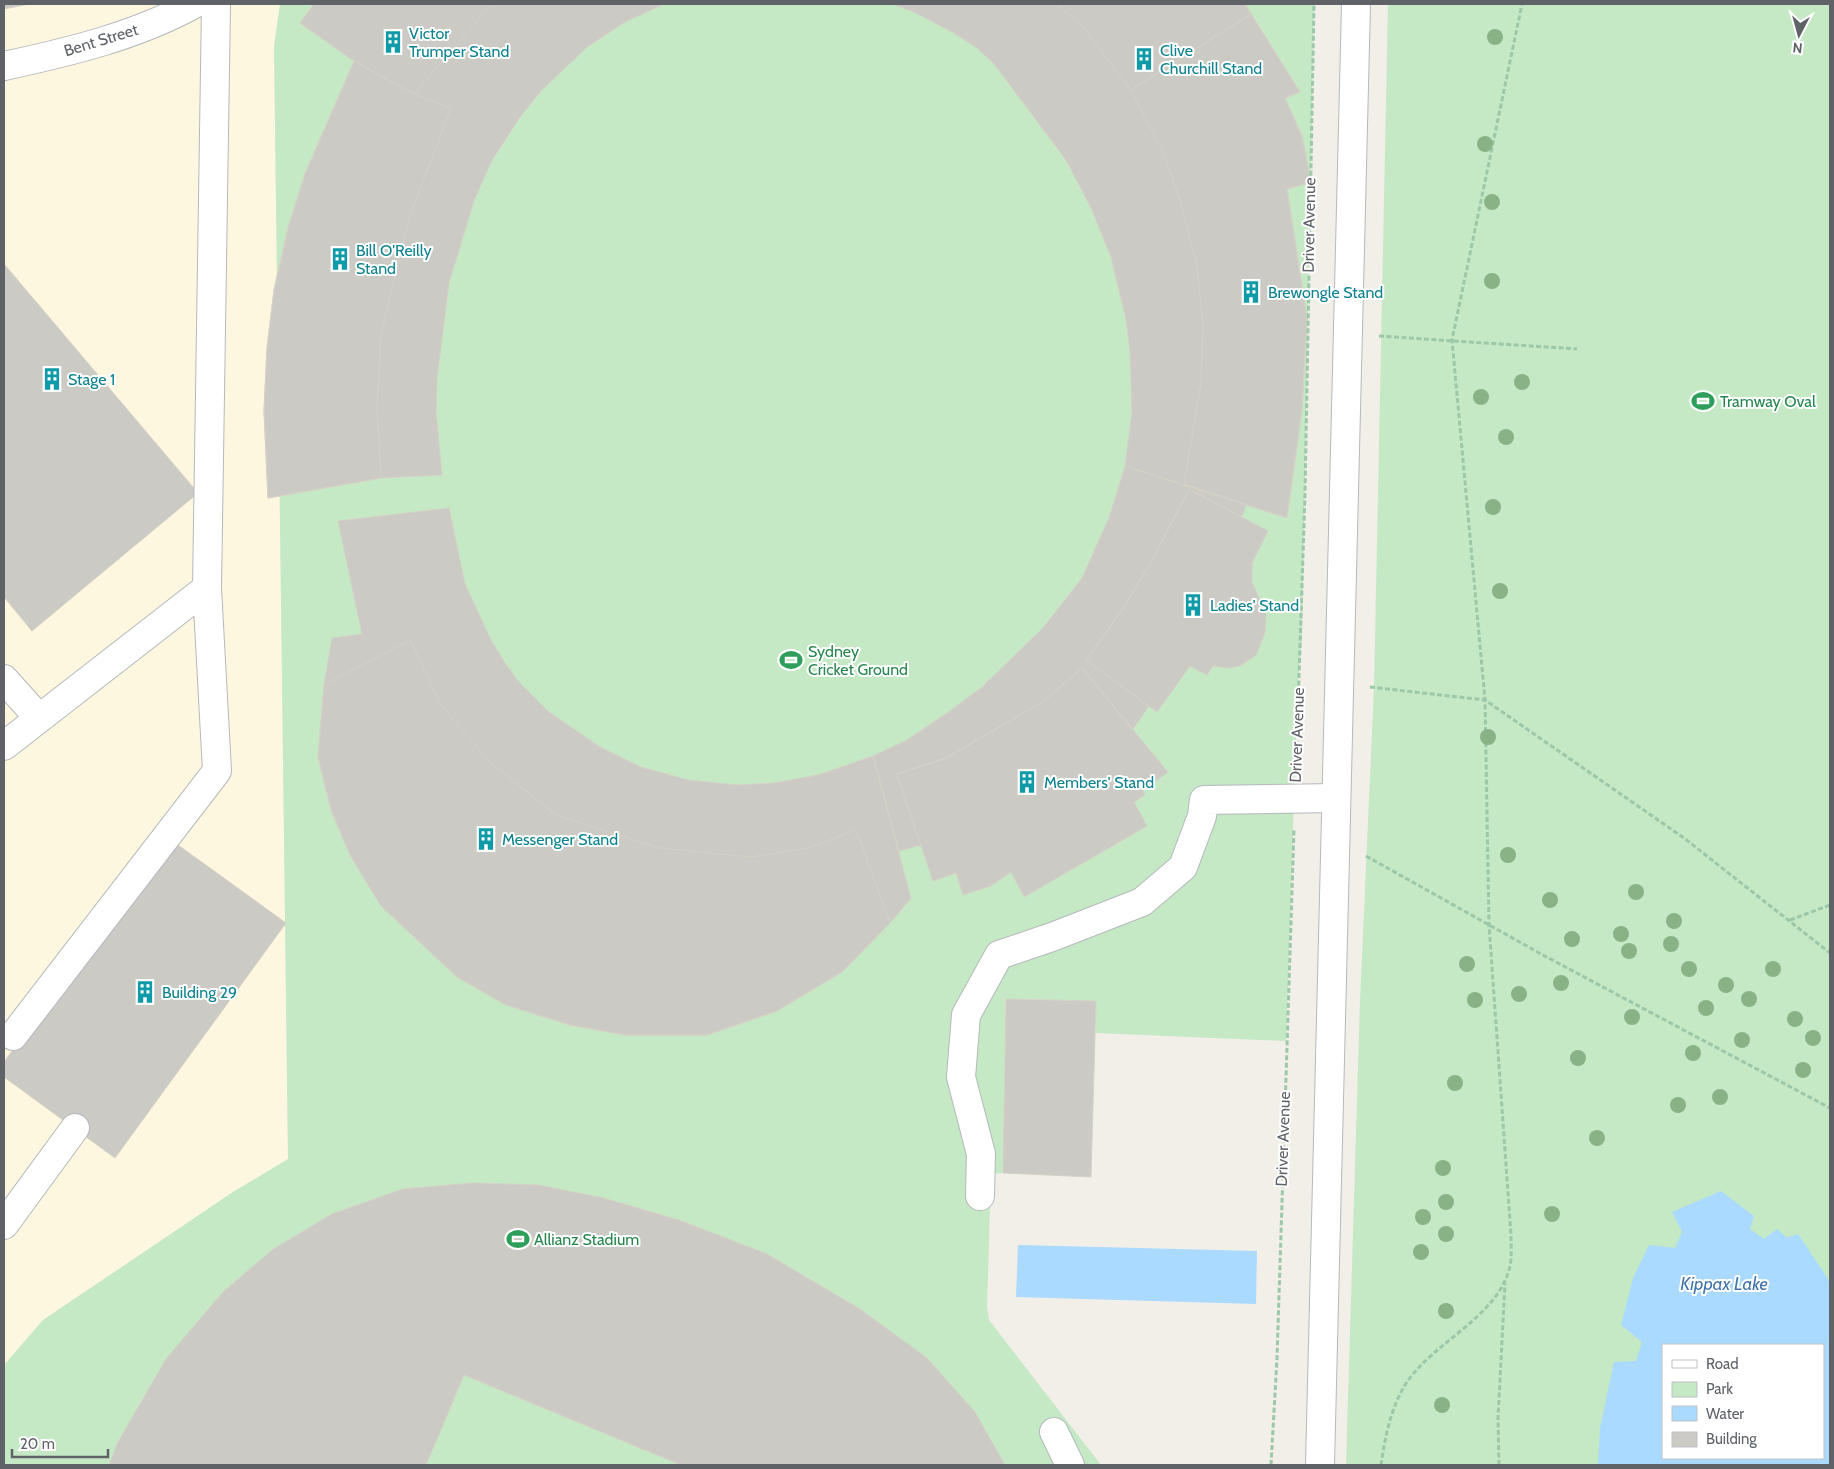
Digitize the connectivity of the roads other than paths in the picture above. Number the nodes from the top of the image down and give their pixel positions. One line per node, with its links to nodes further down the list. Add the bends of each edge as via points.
1 (194, 4): 4 (street, Bent Street, via 165,20 75,50)
2 (216, 4): 5 (street)
3 (1356, 4): 9 (street)
4 (4, 66)
5 (207, 588): 7 (street); 10 (street, via 217,770)
6 (4, 679): 7 (street)
7 (38, 717): 8 (street)
8 (4, 746)
9 (1336, 798): 12 (street, via 1204,800 1202,816 1183,867 1142,902 999,955 966,1015 961,1076 982,1154); 16 (street)
10 (13, 1036)
11 (75, 1128): 13 (street)
12 (980, 1196)
13 (4, 1225)
14 (1054, 1432): 15 (street)
15 (1070, 1465)
16 (1320, 1465)

